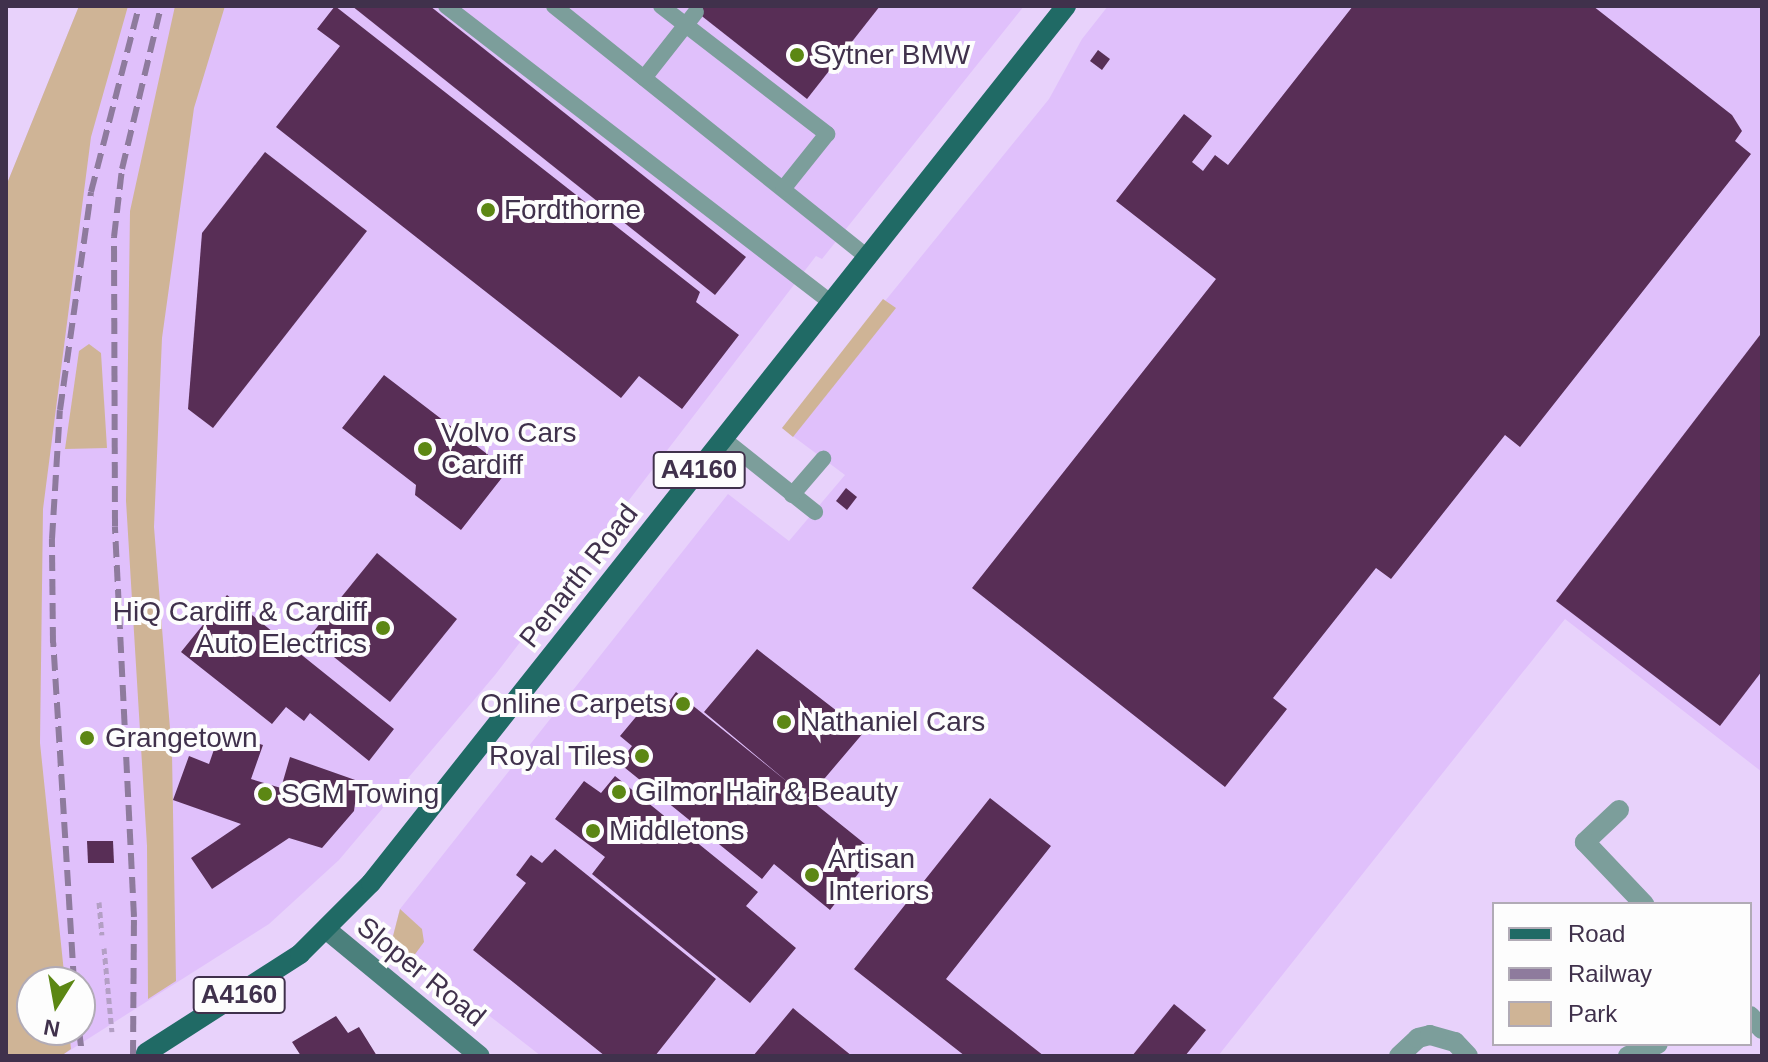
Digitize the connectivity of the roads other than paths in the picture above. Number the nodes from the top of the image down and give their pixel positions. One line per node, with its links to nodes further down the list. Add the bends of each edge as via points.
1 (446, 6): 9 (lane)
2 (554, 6): 6 (lane)
3 (661, 6): 5 (lane)
4 (1066, 6): 8 (main road, Penarth Road / A4160)
5 (691, 19): 6 (lane); 7 (lane, via 827,134)
6 (644, 78): 7 (lane)
7 (783, 189): 8 (lane)
8 (869, 258): 9 (main road, Penarth Road / A4160)
9 (833, 304): 10 (main road, Penarth Road / A4160)
10 (726, 441): 12 (lane); 16 (main road, Penarth Road / A4160)
11 (823, 459): 12 (lane)
12 (792, 495): 13 (lane)
13 (815, 512)
14 (1619, 810): 15 (street, via 1585,842)
15 (1642, 902)
16 (327, 930): 18 (main road, Penarth Road / A4160, via 262,980); 19 (street, Sloper Road)
17 (1653, 1046): 22 (street)
18 (146, 1053)
19 (480, 1056)
20 (1399, 1056): 21 (street, via 1418,1038 1430,1035 1455,1042)
21 (1468, 1056)
22 (1628, 1056)

